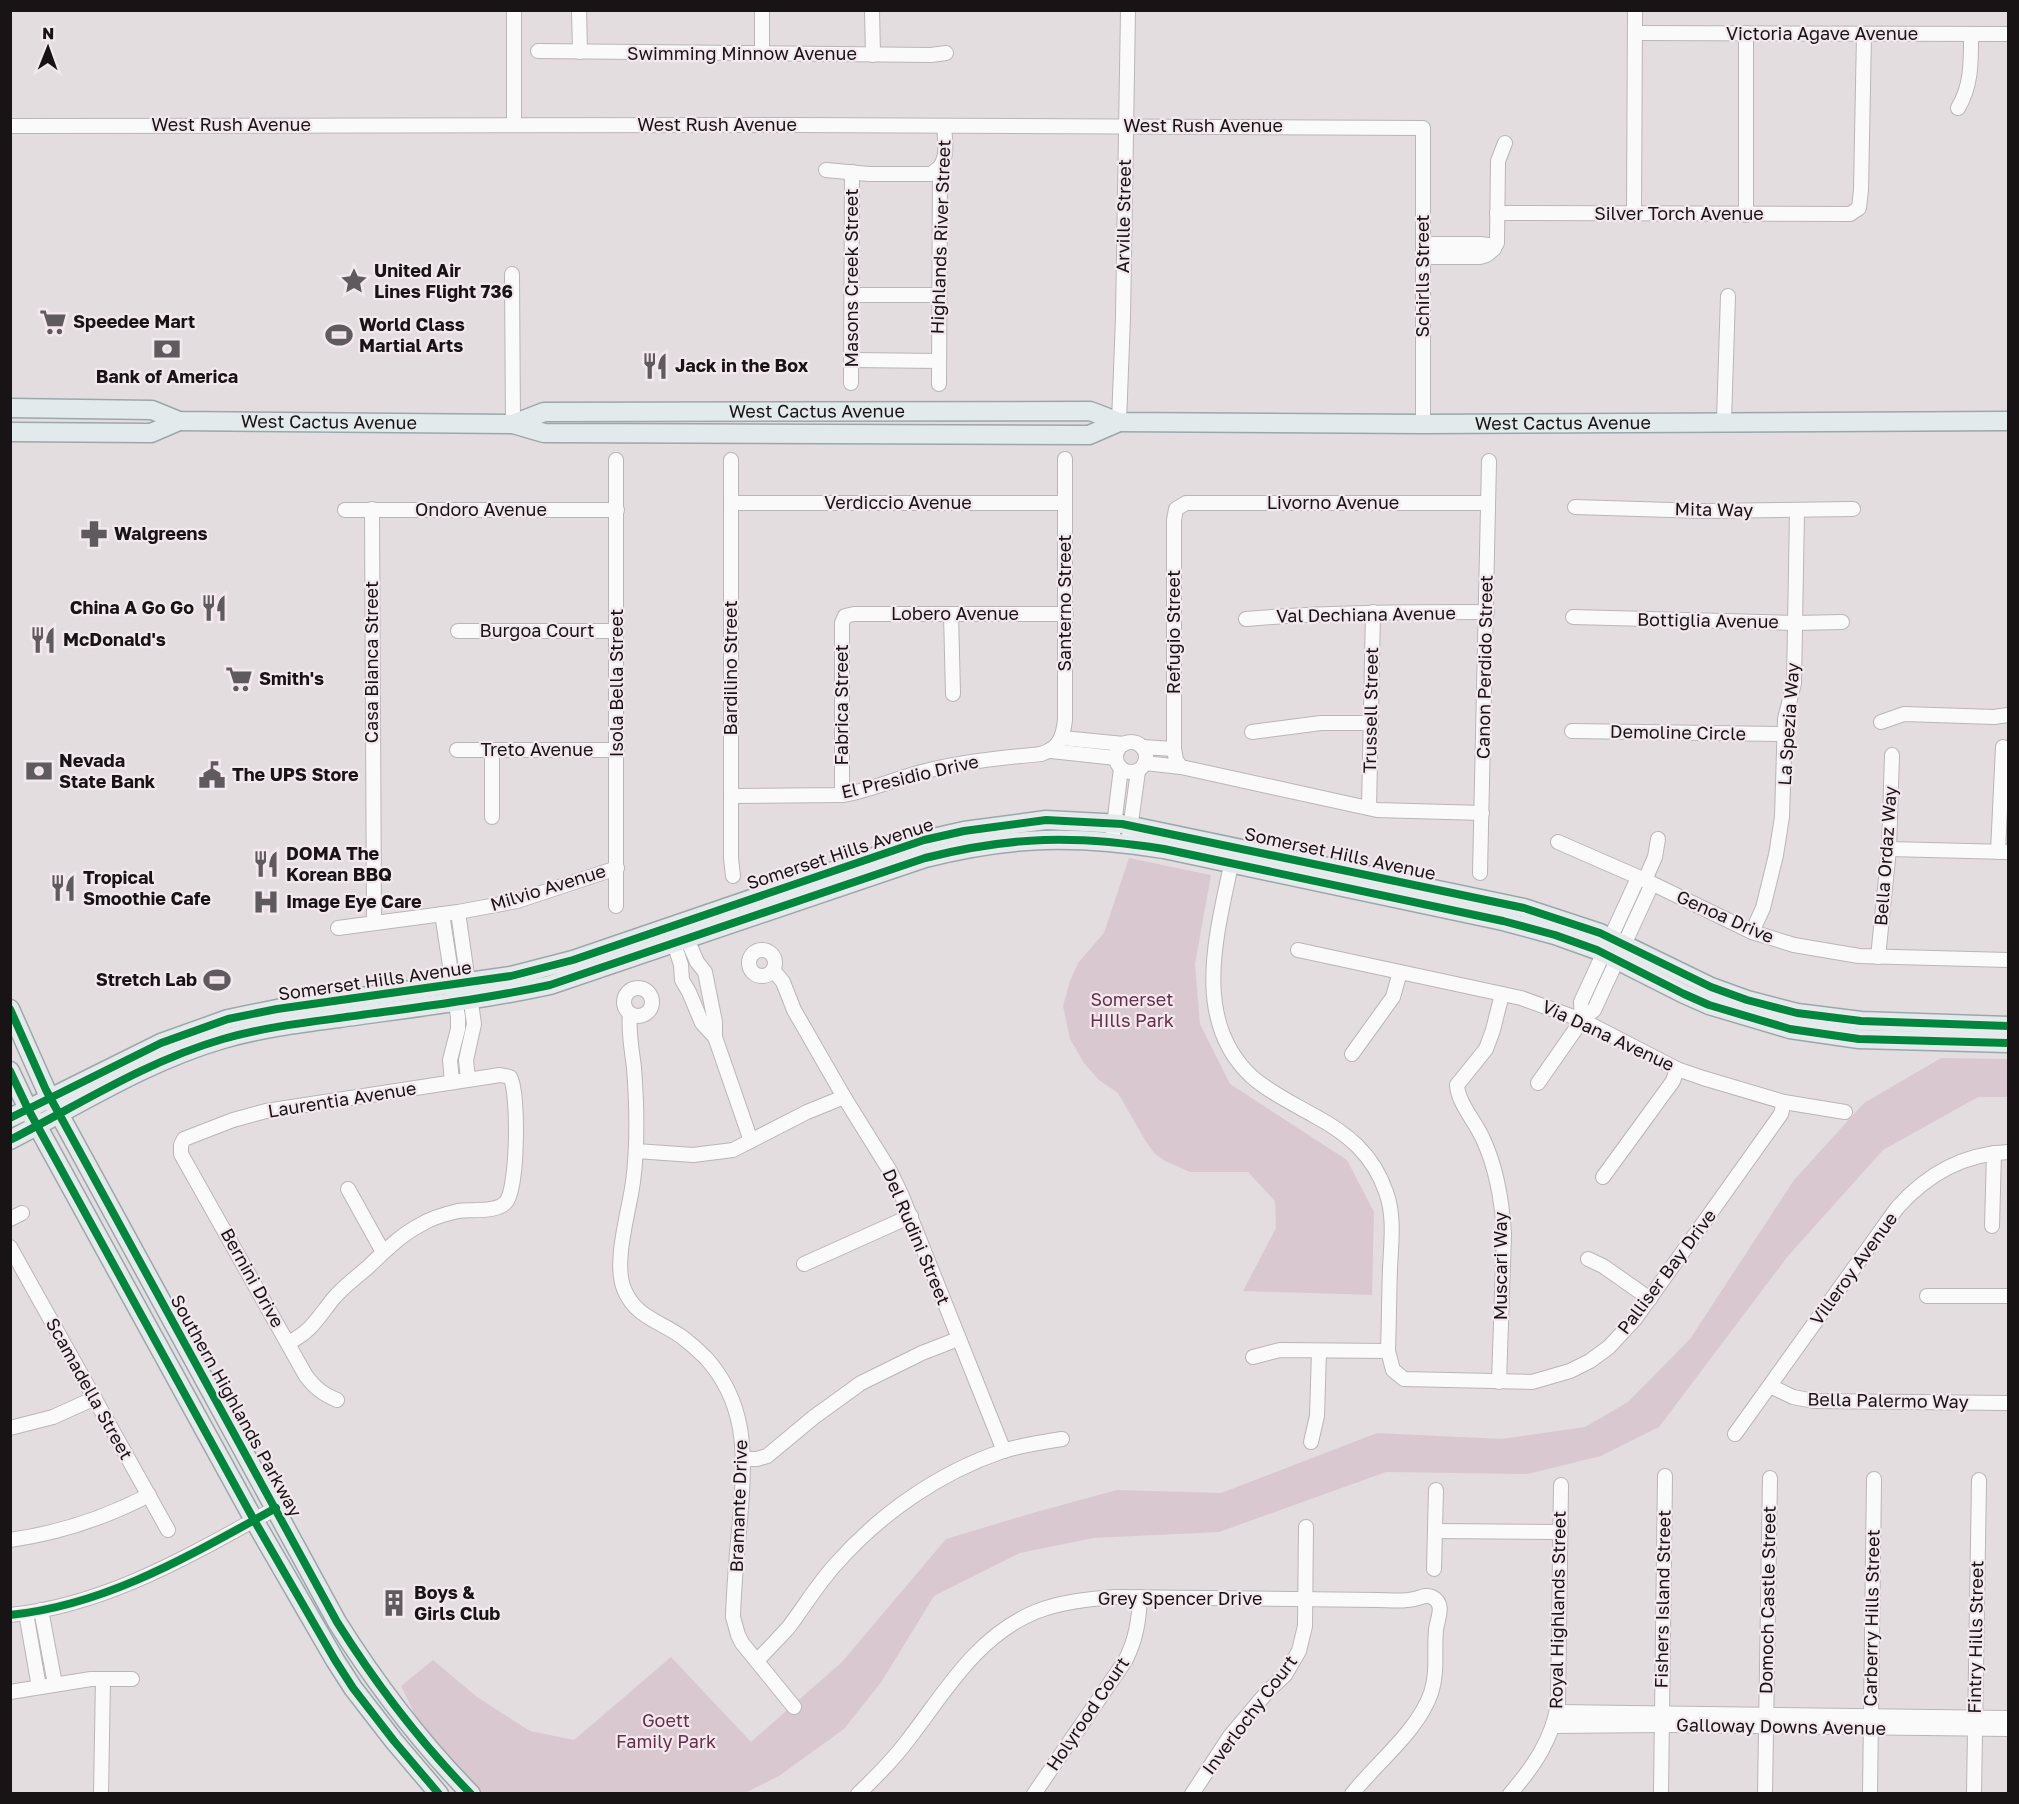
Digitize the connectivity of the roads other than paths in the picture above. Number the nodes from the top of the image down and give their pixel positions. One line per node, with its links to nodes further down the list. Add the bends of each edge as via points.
1 (514, 10): 18 (street)
2 (579, 10): 13 (street)
3 (762, 10): 15 (street)
4 (872, 10): 16 (street)
5 (1128, 10): 21 (street, Arville Street)
6 (1635, 10): 7 (street)
7 (1635, 33): 8 (street, Victoria Agave Avenue); 28 (street)
8 (1746, 33): 9 (street, Victoria Agave Avenue); 29 (street)
9 (1864, 34): 10 (street, Victoria Agave Avenue); 29 (street, Silver Torch Avenue, via 1859,208 1838,215)
10 (1971, 34): 11 (street, Victoria Agave Avenue); 17 (street, via 1971,69)
11 (2008, 34)
12 (538, 51): 13 (street, Swimming Minnow Avenue)
13 (580, 52): 15 (street, Swimming Minnow Avenue)
14 (946, 53): 16 (street, Swimming Minnow Avenue)
15 (762, 54): 16 (street, Swimming Minnow Avenue)
16 (873, 55)
17 (1958, 108)
18 (514, 125): 19 (street, West Rush Avenue); 20 (street, West Rush Avenue)
19 (10, 126)
20 (944, 126): 21 (street, West Rush Avenue); 24 (street, Highlands River Street, via 945,152)
21 (1126, 126): 22 (street, West Rush Avenue); 43 (street, Arville Street)
22 (1423, 128): 30 (street, Schirlls Street)
23 (1505, 143): 27 (street, via 1498,161)
24 (940, 167): 26 (street, via 931,174); 33 (street, Highlands River Street)
25 (826, 170): 26 (street)
26 (852, 172): 32 (street, Masons Creek Street)
27 (1497, 213): 28 (street, Silver Torch Avenue); 30 (street, via 1497,243 1487,255)
28 (1634, 214): 29 (street, Silver Torch Avenue)
29 (1746, 215)
30 (1423, 250): 45 (street, Schirlls Street)
31 (512, 274): 44 (street)
32 (852, 295): 33 (street); 35 (street, Masons Creek Street)
33 (939, 295): 36 (street, Highlands River Street)
34 (1728, 296): 41 (street)
35 (852, 360): 36 (street); 37 (street, Masons Creek Street)
36 (939, 361): 38 (street, Highlands River Street)
37 (851, 383)
38 (939, 384)
39 (10, 408): 40 (main road, West Cactus Avenue, via 152,410)
40 (179, 421): 44 (main road, West Cactus Avenue); 46 (main road, West Cactus Avenue, via 151,433)
41 (1724, 421): 42 (main road, West Cactus Avenue); 45 (main road, West Cactus Avenue)
42 (2008, 421)
43 (1119, 422): 44 (main road, West Cactus Avenue, via 1089,435 544,433); 45 (main road, West Cactus Avenue)
44 (513, 424)
45 (1423, 424)
46 (10, 432)
47 (1065, 459): 52 (street, Santerno Street)
48 (616, 460): 58 (street, Isola Bella Street)
49 (731, 460): 51 (street, Bardilino Street)
50 (1489, 461): 53 (street, Canon Perdido Street)
51 (731, 503): 52 (street, Verdiccio Avenue); 91 (street, Bardilino Street)
52 (1065, 503): 64 (street, Santerno Street)
53 (1488, 503): 54 (street, Livorno Avenue); 62 (street, Canon Perdido Street)
54 (1179, 506): 87 (street, Refugio Street, via 1174,520)
55 (1575, 507): 60 (street, Mita Way)
56 (372, 509): 57 (street, Ondoro Avenue); 58 (street, Ondoro Avenue); 109 (street, Casa Bianca Street)
57 (345, 510)
58 (617, 510): 71 (street, Isola Bella Street)
59 (1853, 510): 60 (street, Mita Way)
60 (1797, 511): 69 (street, La Spezia Way)
61 (1373, 612): 62 (street, Val Dechiana Avenue); 67 (street, Val Dechiana Avenue); 75 (street, Trussell Street)
62 (1486, 612): 93 (street, Canon Perdido Street)
63 (951, 614): 64 (street, Lobero Avenue); 65 (street, Lobero Avenue); 72 (street)
64 (1066, 614): 80 (street, Santerno Street, via 1065,720)
65 (845, 616): 90 (street, Fabrica Street)
66 (1573, 617): 69 (street, Bottiglia Avenue)
67 (1246, 619)
68 (1842, 622): 69 (street, Bottiglia Avenue)
69 (1795, 623): 78 (street, La Spezia Way, via 1794,683)
70 (458, 631): 71 (street, Burgoa Court)
71 (617, 631): 85 (street, Isola Bella Street)
72 (953, 694)
73 (2008, 715): 74 (street, via 1904,714)
74 (1881, 722)
75 (1371, 723): 77 (street, via 1322,723); 92 (street, Trussell Street)
76 (1572, 731): 78 (street, Demoline Circle)
77 (1252, 732)
78 (1785, 734): 112 (street, La Spezia Way, via 1782,817 1776,855 1763,908)
79 (1124, 744): 80 (street, El Presidio Drive); 81 (street, via 1134,742); 88 (street, via 1117,751)
80 (1057, 745): 88 (street, El Presidio Drive); 90 (street, El Presidio Drive, via 1041,754 964,763)
81 (1142, 747): 87 (street); 89 (street, via 1146,755)
82 (2003, 747): 100 (street)
83 (457, 750): 84 (street, Treto Avenue)
84 (492, 750): 85 (street, Treto Avenue); 94 (street)
85 (617, 750): 102 (street, Isola Bella Street)
86 (1892, 755): 99 (street, Bella Ordaz Way)
87 (1177, 759): 89 (street); 92 (street)
88 (1118, 763): 89 (street, via 1127,772); 95 (street)
89 (1141, 767): 95 (street)
90 (842, 795): 91 (street, El Presidio Drive)
91 (731, 796): 104 (street, Bardilino Street)
92 (1369, 808): 93 (street)
93 (1482, 813): 103 (street, Canon Perdido Street)
94 (492, 817)
95 (1123, 824): 98 (street); 101 (main road, Somerset Hills Avenue); 110 (main road, Somerset Hills Avenue, via 1046,820 949,834)
96 (1658, 839): 105 (street)
97 (1558, 842): 105 (street, Genoa Drive)
98 (1120, 843): 101 (main road, Somerset Hills Avenue); 113 (main road, Somerset Hills Avenue, via 1033,839 948,852)
99 (1889, 849): 100 (street); 116 (street, Bella Ordaz Way)
100 (2003, 852)
101 (1233, 855): 114 (main road, Somerset Hills Avenue, via 1524,908 1581,926); 162 (street, via 1212,964 1220,1026 1251,1076 1344,1133 1376,1168 1387,1193 1391,1228)
102 (616, 868): 106 (street, Isola Bella Street); 107 (street, Milvio Avenue, via 517,901)
103 (1480, 873)
104 (733, 876)
105 (1645, 881): 112 (street, Genoa Drive); 114 (street)
106 (616, 906)
107 (458, 912): 108 (street, Milvio Avenue); 120 (street)
108 (442, 914): 109 (street, Milvio Avenue); 120 (street)
109 (374, 923): 111 (street, Milvio Avenue)
110 (675, 925): 113 (street); 120 (main road, Somerset Hills Avenue)
111 (338, 928)
112 (1752, 932): 116 (street, Genoa Drive, via 1812,949)
113 (680, 941): 120 (main road, Somerset Hills Avenue, via 550,985); 127 (street, via 682,980 702,1023); 127 (street, via 705,972)
114 (1613, 949): 125 (street, via 1594,1010); 126 (main road, Somerset Hills Avenue, via 1747,1000 1797,1013 1861,1021); 128 (main road, Somerset Hills Avenue, via 1684,994 1790,1029 1859,1039)
115 (1298, 950): 119 (street, Via Dana Avenue)
116 (1878, 957): 117 (street, Genoa Drive)
117 (2008, 960)
118 (773, 970): 135 (street, Del Rudini Street)
119 (1400, 972): 121 (street, Via Dana Avenue); 129 (street, via 1393,997)
120 (462, 992): 124 (main road, Somerset Hills Avenue); 132 (street, via 474,1024 466,1060); 133 (street, via 450,1060)
121 (1502, 994): 125 (street, Via Dana Avenue); 164 (street, Muscari Way, via 1486,1049 1456,1085 1457,1095 1490,1155 1503,1211)
122 (10, 1009): 136 (main road, Southern Highlands Parkway)
123 (630, 1014): 146 (street, Bramante Drive)
124 (289, 1016): 136 (main road, Somerset Hills Avenue, via 228,1019 178,1036); 140 (main road, Somerset Hills Avenue, via 168,1058)
125 (1582, 1020): 130 (street, Via Dana Avenue); 134 (street)
126 (2008, 1026)
127 (715, 1037): 144 (street)
128 (2008, 1043)
129 (1352, 1054)
130 (1677, 1069): 137 (street, Via Dana Avenue); 148 (street, via 1673,1081)
131 (10, 1071): 138 (main road)
132 (468, 1079): 133 (street, Laurentia Avenue); 153 (street, Laurentia Avenue, via 510,1077 517,1134 509,1198 495,1208 437,1217 419,1225)
133 (452, 1082): 145 (street, Laurentia Avenue, via 266,1111 190,1136)
134 (1538, 1083)
135 (844, 1096): 144 (street); 150 (street, Del Rudini Street, via 890,1171)
136 (50, 1098): 138 (main road, Somerset Hills Avenue); 140 (main road, Southern Highlands Parkway)
137 (1784, 1101): 139 (street, Via Dana Avenue); 158 (street, Palliser Bay Drive, via 1781,1114)
138 (28, 1109): 141 (main road, Somerset Hills Avenue); 142 (main road)
139 (1845, 1112)
140 (59, 1115): 142 (main road, Somerset Hills Avenue); 182 (main road, Southern Highlands Parkway)
141 (10, 1118)
142 (38, 1126): 143 (main road, Somerset Hills Avenue); 183 (main road)
143 (10, 1140)
144 (751, 1141): 146 (street, via 733,1150 705,1155)
145 (181, 1145): 160 (street, Bernini Drive, via 181,1154)
146 (636, 1151): 174 (street, Bramante Drive, via 619,1259 624,1291 636,1309 681,1336 717,1373 738,1415)
147 (2001, 1153): 151 (street); 165 (street, Villeroy Avenue, via 1976,1156 1945,1168 1909,1194)
148 (1604, 1177)
149 (348, 1190): 153 (street)
150 (911, 1216): 155 (street); 159 (street, Del Rudini Street)
151 (1992, 1226)
152 (10, 1247): 166 (street, Scamadella Street)
153 (383, 1252): 160 (street, via 334,1298 314,1326)
154 (1588, 1259): 158 (street)
155 (804, 1264)
156 (1928, 1296): 157 (street)
157 (2008, 1296)
158 (1650, 1299): 164 (street, Palliser Bay Drive, via 1622,1335 1590,1361 1532,1382)
159 (958, 1339): 173 (street, Del Rudini Street); 174 (street, via 861,1383 767,1456)
160 (288, 1343): 167 (street, Bernini Drive, via 314,1387)
161 (1319, 1351): 162 (street); 163 (street, via 1280,1350); 172 (street, via 1317,1416)
162 (1388, 1351): 164 (street, Palliser Bay Drive, via 1397,1375 1411,1380)
163 (1253, 1357)
164 (1499, 1382)
165 (1770, 1386): 168 (street, Bella Palermo Way, via 1814,1401); 170 (street, Villeroy Avenue)
166 (95, 1398): 169 (street, via 53,1417); 181 (street, Scamadella Street)
167 (337, 1400)
168 (2008, 1403)
169 (10, 1428)
170 (1735, 1434)
171 (1062, 1439): 173 (street)
172 (1311, 1442)
173 (1005, 1451): 195 (street, via 942,1479 883,1517 832,1568)
174 (744, 1459): 195 (street, Bramante Drive, via 734,1617 738,1635)
175 (1665, 1476): 204 (street, Fishers Island Street)
176 (1770, 1479): 205 (street, Domoch Castle Street)
177 (1874, 1479): 206 (street, Carberry Hills Street)
178 (1979, 1480): 207 (street, Fintry Hills Street)
179 (1561, 1485): 187 (street, Royal Highlands Street)
180 (1436, 1490): 186 (street)
181 (149, 1495): 185 (street, Scamadella Street); 188 (street, via 82,1524)
182 (276, 1508): 183 (street); 212 (main road, Southern Highlands Parkway, via 321,1594 370,1674 417,1735)
183 (254, 1520): 192 (street, via 152,1574); 211 (main road, via 353,1688)
184 (1306, 1527): 191 (street, Inverlochy Court)
185 (168, 1530)
186 (1435, 1532): 187 (street); 189 (street)
187 (1560, 1532): 202 (street, Royal Highlands Street)
188 (10, 1540)
189 (1434, 1569)
190 (1140, 1597): 191 (street, Grey Spencer Drive); 213 (street, Grey Spencer Drive, via 1097,1598 1054,1606 1034,1612 999,1632 953,1678 908,1741); 214 (street, Holyrood Court, via 1138,1627 1131,1649)
191 (1305, 1599): 215 (street, Inverlochy Court, via 1304,1633 1294,1662 1230,1736); 216 (street, Grey Spencer Drive, via 1409,1600 1427,1596 1437,1601 1441,1612 1436,1629 1436,1666 1426,1704)
192 (42, 1611): 193 (street); 198 (street)
193 (27, 1613): 194 (street); 199 (street)
194 (10, 1615)
195 (757, 1662): 201 (street, Bramante Drive)
196 (103, 1679): 197 (street); 198 (street); 210 (street)
197 (132, 1679)
198 (55, 1684): 199 (street)
199 (39, 1687): 200 (street)
200 (10, 1692)
201 (794, 1707)
202 (1557, 1712): 204 (street, Galloway Downs Avenue); 208 (street, Royal Highlands Street)
203 (2008, 1718): 207 (street, Galloway Downs Avenue)
204 (1662, 1720): 205 (street, Galloway Downs Avenue); 208 (street, Galloway Downs Avenue); 218 (street, Fishers Island Street)
205 (1766, 1721): 206 (street, Galloway Downs Avenue); 219 (street, Domoch Castle Street)
206 (1871, 1722): 207 (street, Galloway Downs Avenue); 220 (street, Carberry Hills Street)
207 (1975, 1723): 209 (street, Galloway Downs Avenue); 221 (street, Fintry Hills Street)
208 (1554, 1726): 217 (street, Royal Highlands Street, via 1538,1759)
209 (2008, 1729)
210 (101, 1794)
211 (439, 1794)
212 (471, 1794)
213 (858, 1794)
214 (1034, 1794)
215 (1192, 1794)
216 (1352, 1794)
217 (1510, 1794)
218 (1661, 1794)
219 (1765, 1794)
220 (1870, 1794)
221 (1974, 1794)

